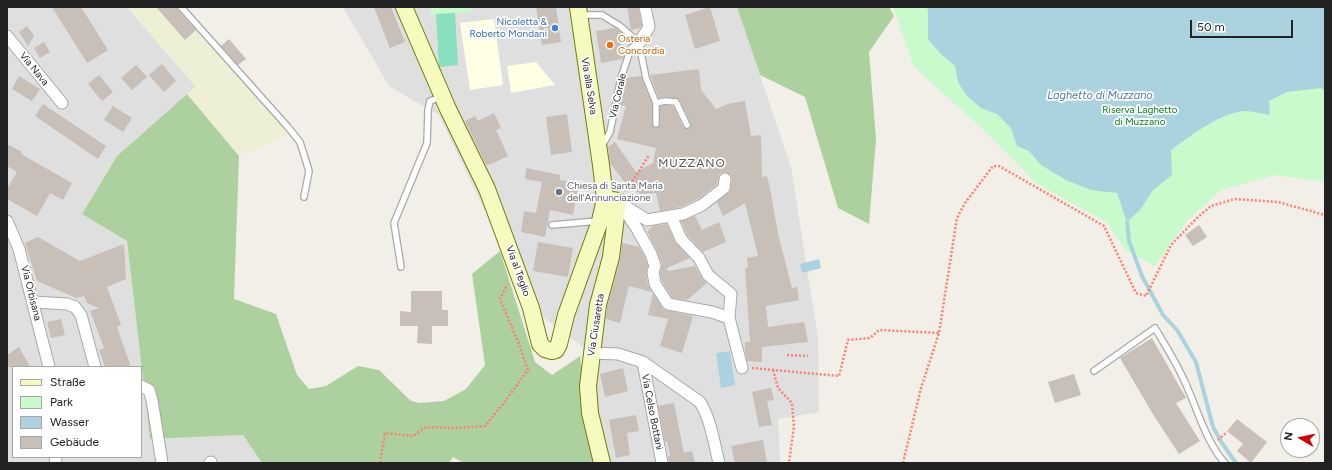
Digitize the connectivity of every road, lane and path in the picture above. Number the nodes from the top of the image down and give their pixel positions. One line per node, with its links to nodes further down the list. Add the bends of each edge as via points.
1 (181, 7): 15 (lane, via 300,142 309,171)
2 (404, 7): 7 (street, Via al Teglio)
3 (645, 7): 6 (street, via 649,27)
4 (578, 11): 6 (lane, via 602,15 620,26); 13 (street, Via alla Selva)
5 (7, 36): 8 (street, Via Nava)
6 (639, 43): 9 (lane, via 646,78); 13 (lane, Via Corale, via 631,48 621,78 610,132)
7 (443, 96): 20 (street, Via al Teglio, via 487,189 531,308 538,338 545,349 556,350 559,344 566,315); 22 (lane, via 430,101 427,143 394,223)
8 (62, 103)
9 (656, 103): 10 (lane); 11 (lane, via 676,102)
10 (656, 124)
11 (687, 125)
12 (649, 155): 16 (path, via 638,173)
13 (600, 158): 16 (street, Via al Teglio)
14 (725, 179): 18 (street, via 724,188 702,205 683,214)
15 (304, 197)
16 (611, 200): 18 (street, via 647,220); 20 (street, Via al Teglio); 25 (street, via 636,227 651,254 655,266 655,284 668,304 712,312); 27 (street, Via Ciusaretta, via 611,257 598,305)
17 (1325, 215): 26 (path, via 1278,202 1235,199 1211,206 1171,245 1146,296 1136,293 1104,226 998,166 993,166 957,218)
18 (671, 216): 25 (street, via 681,239 699,258 708,275 731,294)
19 (7, 221): 24 (street, Via Orbisana, via 19,249)
20 (600, 221): 21 (lane)
21 (552, 225)
22 (401, 267)
23 (509, 291): 38 (path, via 507,284 500,299 528,370 506,400 484,426 426,427 414,436 385,433)
24 (34, 302): 31 (street, Via Orbisana); 32 (street, via 67,304 75,308 81,315)
25 (729, 318): 33 (street)
26 (939, 333): 34 (path, via 879,330 870,338 848,340 839,376); 43 (path, via 921,388)
27 (591, 353): 30 (street, Via Celso Bottani, via 618,354); 39 (street, Via Ciusaretta, via 588,386 590,413)
28 (786, 355): 29 (path)
29 (808, 356)
30 (643, 362): 40 (street, Via Celso Bottani); 41 (street, Via Celso Bottani, via 700,402 710,426)
31 (49, 366)
32 (95, 366)
33 (742, 368): 34 (path)
34 (773, 370): 42 (path, via 778,388 792,403 794,426)
35 (1094, 370): 44 (lane, via 1155,328 1183,378 1212,446)
36 (142, 386): 37 (street, via 149,390 152,400)
37 (162, 463)
38 (380, 463)
39 (602, 463)
40 (662, 463)
41 (719, 463)
42 (789, 463)
43 (903, 463)
44 (1225, 463)

